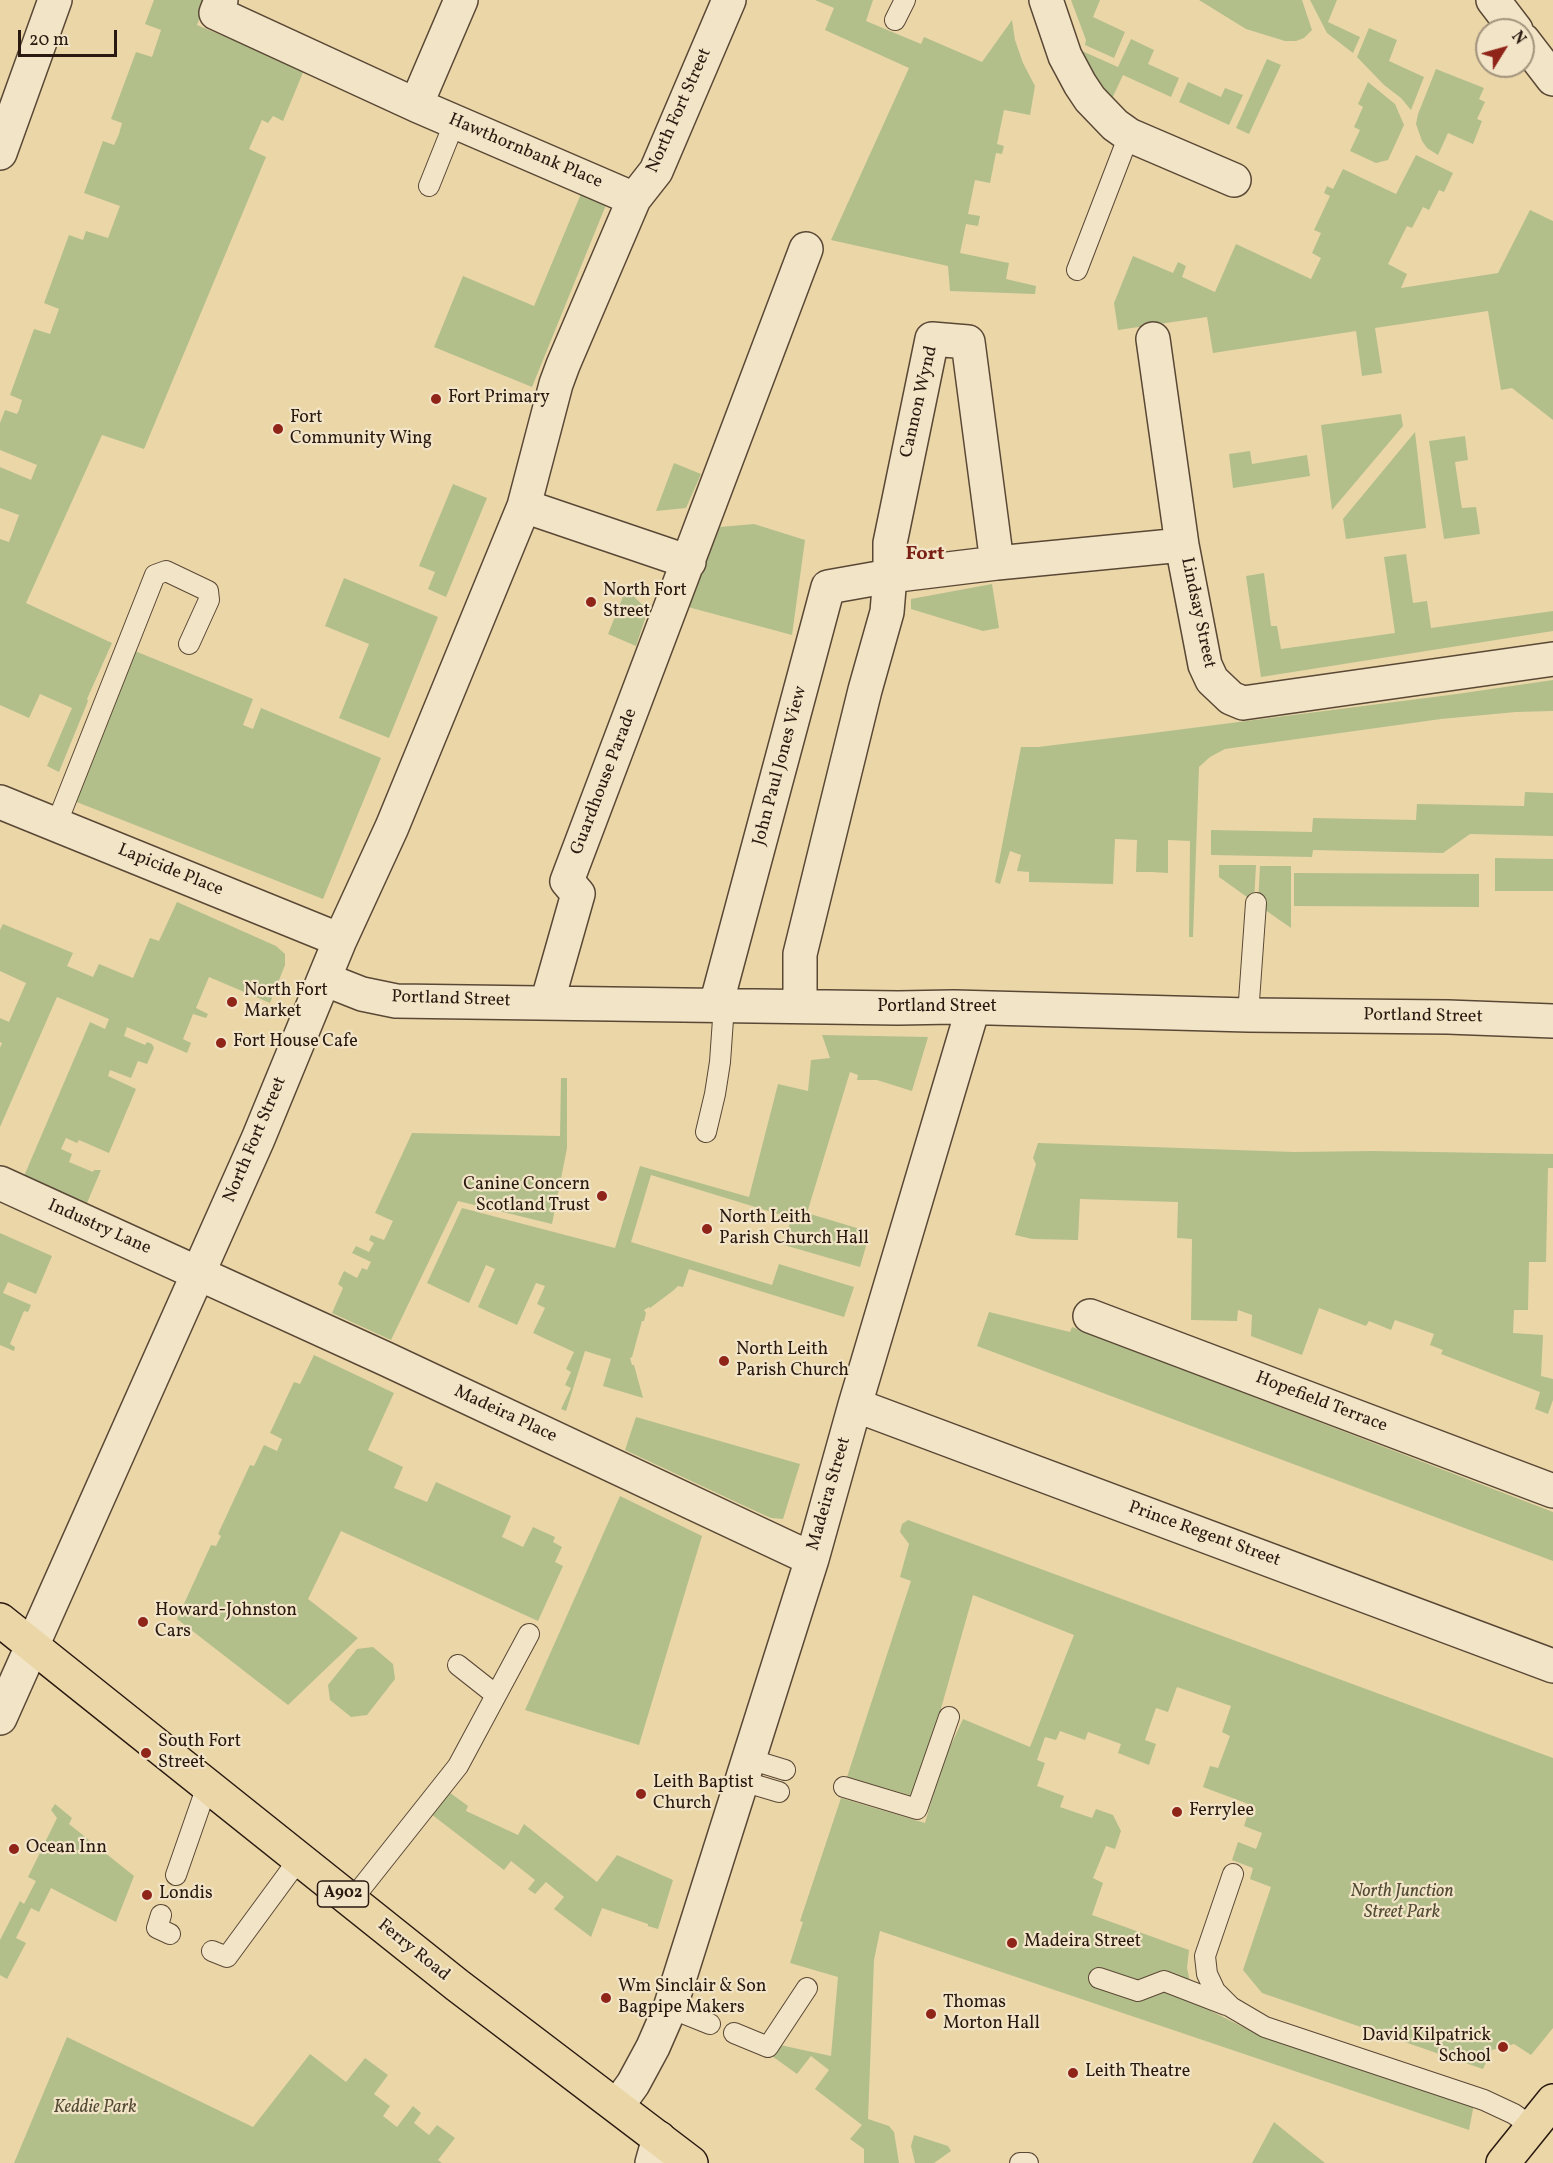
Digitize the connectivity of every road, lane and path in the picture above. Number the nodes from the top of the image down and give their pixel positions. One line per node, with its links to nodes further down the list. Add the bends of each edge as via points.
1 (55, 0): 15 (street)
2 (221, 0): 12 (street, Hawthornbank Place, via 216,12)
3 (462, 0): 12 (street)
4 (729, 0): 18 (street, North Fort Street, via 656,171)
5 (905, 0): 9 (lane)
6 (1046, 0): 14 (street, via 1065,57 1080,84 1102,112)
7 (1493, 0): 8 (street)
8 (1507, 18)
9 (895, 20)
10 (1535, 56): 11 (street)
11 (1553, 79)
12 (416, 105): 13 (street, Hawthornbank Place)
13 (454, 121): 17 (lane); 18 (street, Hawthornbank Place)
14 (1129, 135): 16 (street); 20 (lane)
15 (0, 153)
16 (1234, 180)
17 (429, 186)
18 (634, 199): 22 (street, North Fort Street, via 556,384)
19 (806, 249): 24 (street, Guardhouse Parade)
20 (1077, 270)
21 (1153, 339): 23 (street, Lindsay Street)
22 (524, 506): 24 (street); 32 (street, North Fort Street, via 392,827)
23 (1182, 545): 25 (street, John Paul Jones View); 28 (street, Lindsay Street, via 1205,665 1212,680 1230,699 1243,703)
24 (688, 562): 34 (street, Guardhouse Parade, via 567,881 578,894)
25 (997, 563): 26 (street, John Paul Jones View); 26 (street, Cannon Wynd, via 968,342 932,339 890,543)
26 (890, 576): 35 (street, John Paul Jones View, via 828,586); 36 (street, via 887,612 864,690 800,954)
27 (189, 644): 30 (lane, via 209,600 208,591 166,571 155,575)
28 (1553, 659)
29 (0, 802): 30 (street, Lapicide Place)
30 (56, 825): 32 (street, Lapicide Place)
31 (1256, 903): 38 (lane)
32 (340, 940): 33 (street, North Fort Street)
33 (324, 979): 34 (street, Portland Street, via 362,994 396,1001); 42 (street, North Fort Street)
34 (548, 1003): 35 (street, Portland Street)
35 (720, 1005): 36 (street, Portland Street); 40 (lane, via 720,1062)
36 (800, 1006): 37 (street, Portland Street)
37 (973, 1008): 38 (street, Portland Street); 44 (street, Madeira Street)
38 (1248, 1015): 39 (street, Portland Street)
39 (1553, 1021)
40 (706, 1132)
41 (0, 1183): 42 (street, Industry Lane)
42 (198, 1272): 46 (street, Madeira Place); 49 (street, North Fort Street)
43 (1090, 1316): 45 (street, Hopefield Terrace)
44 (855, 1405): 46 (street, Madeira Street); 51 (street, Prince Regent Street)
45 (1553, 1491)
46 (812, 1559): 55 (street, Madeira Street)
47 (0, 1620): 49 (main road, Ferry Road / A902)
48 (529, 1635): 52 (lane)
49 (32, 1646): 54 (street); 57 (main road, Ferry Road / A902)
50 (458, 1665): 52 (lane)
51 (1553, 1666)
52 (496, 1695): 63 (lane, via 459,1766)
53 (949, 1717): 58 (lane, via 917,1809)
54 (0, 1718)
55 (745, 1770): 56 (lane); 59 (lane); 70 (street, Madeira Street)
56 (785, 1770)
57 (207, 1786): 60 (main road, Ferry Road / A902); 62 (lane)
58 (844, 1787)
59 (779, 1792)
60 (299, 1860): 63 (main road, Ferry Road / A902); 66 (lane, via 227,1957)
61 (1233, 1874): 69 (lane, via 1205,1956 1206,1974 1215,1991)
62 (176, 1875)
63 (351, 1901): 74 (main road, Ferry Road / A902)
64 (161, 1915): 65 (lane, via 157,1928)
65 (170, 1934)
66 (212, 1951)
67 (1099, 1978): 69 (lane, via 1137,1990 1164,1981)
68 (807, 1988): 72 (lane, via 768,2048)
69 (1231, 2007): 75 (lane, via 1265,2027 1484,2100)
70 (670, 2008): 71 (lane); 74 (street, Madeira Street, via 633,2085)
71 (710, 2024)
72 (734, 2033)
73 (1553, 2101): 75 (main road)
74 (618, 2106): 76 (main road, Ferry Road / A902)
75 (1532, 2127): 80 (main road)
76 (655, 2151): 77 (main road, Ferry Road / A902)
77 (691, 2163)
78 (1020, 2163): 79 (lane)
79 (1028, 2163)
80 (1503, 2163)

